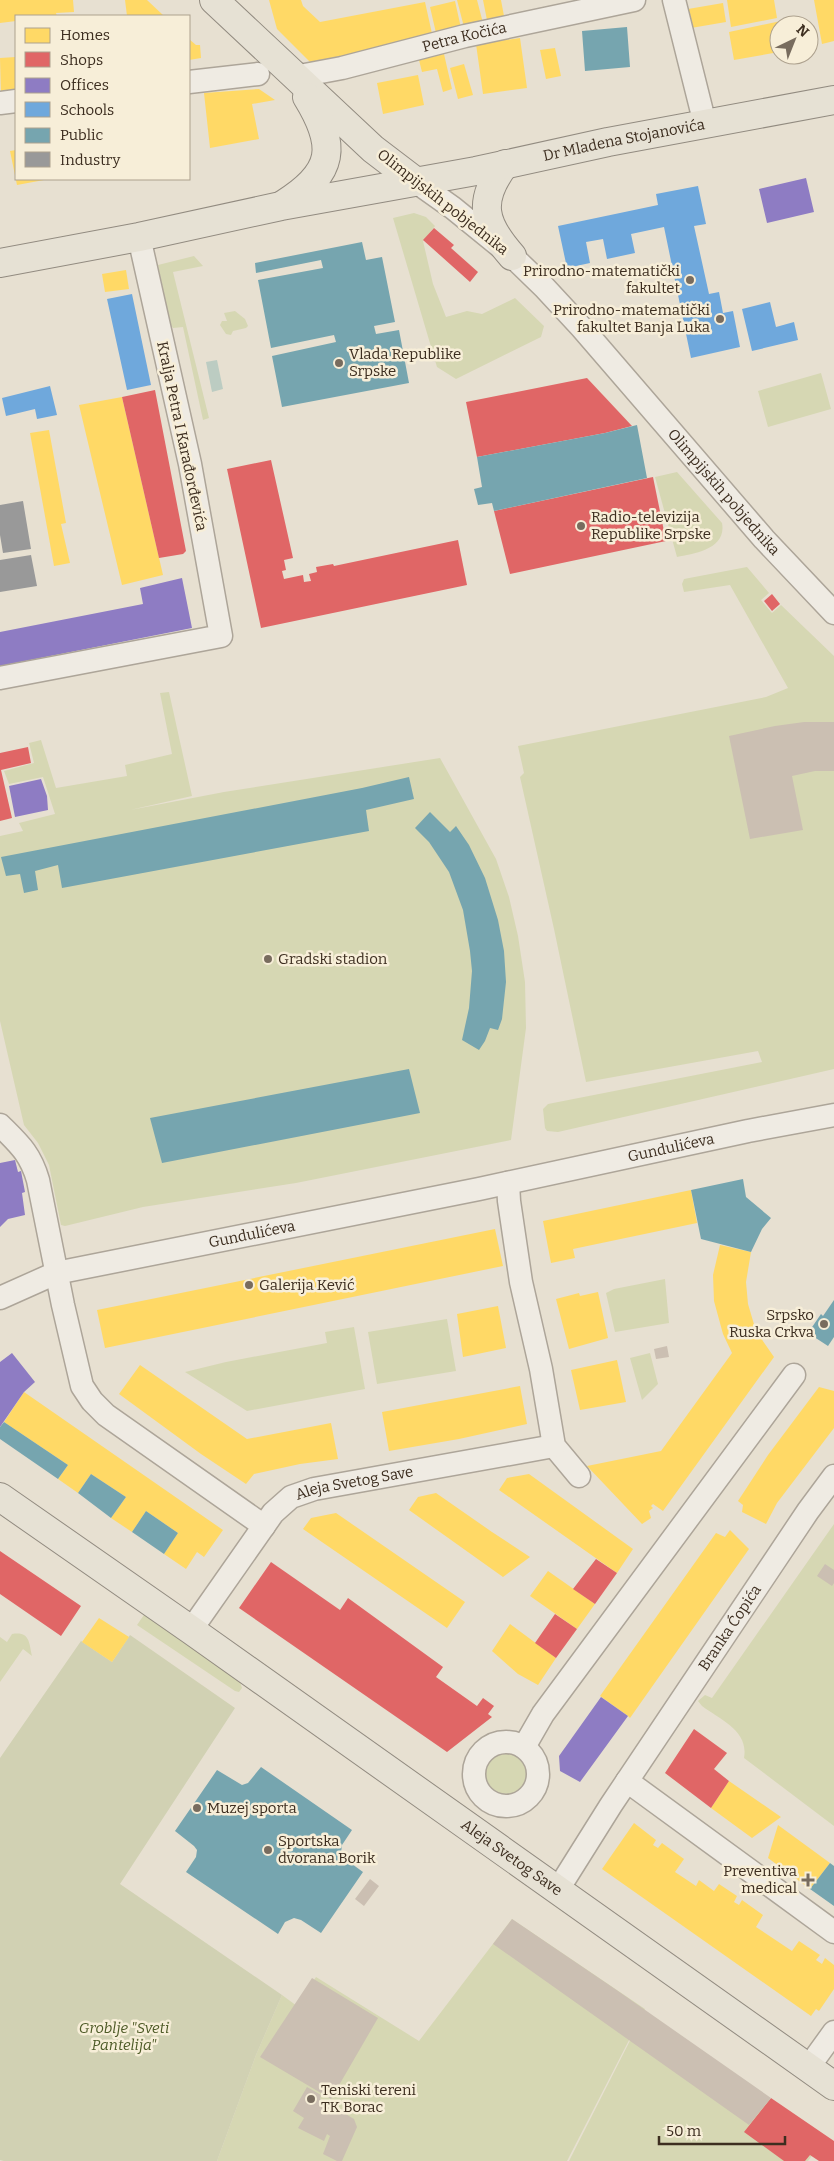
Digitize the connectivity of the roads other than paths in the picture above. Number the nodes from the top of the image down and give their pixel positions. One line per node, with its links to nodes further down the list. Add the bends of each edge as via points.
1 (634, 0): 5 (street, Petra Kočića)
2 (674, 0): 10 (street)
3 (217, 2): 5 (main road, Olimpijskih pobjednika)
4 (258, 74): 6 (street)
5 (294, 77): 12 (main road, Olimpijskih pobjednika, via 373,149); 13 (main road, via 319,116 328,149 319,173)
6 (190, 82)
7 (834, 100): 10 (main road, Dr Mladena Stojanovića)
8 (15, 102): 9 (street)
9 (0, 103)
10 (705, 124): 11 (main road, Dr Mladena Stojanovića)
11 (505, 164): 12 (main road, Dr Mladena Stojanovića); 15 (main road, via 495,177 486,206 496,237)
12 (415, 181): 13 (main road); 15 (street, Olimpijskih pobjednika)
13 (281, 206): 14 (main road)
14 (139, 236): 16 (main road); 18 (street, Kralja Petra I Karađorđevića, via 190,464 221,636)
15 (512, 256): 17 (street, Olimpijskih pobjednika, via 582,328 758,533)
16 (0, 263)
17 (834, 613)
18 (0, 678)
19 (834, 1115): 21 (street, Gundulićeva)
20 (0, 1125): 22 (street, via 18,1141 33,1164)
21 (508, 1182): 22 (street, Gundulićeva); 25 (street, via 521,1282 542,1369)
22 (56, 1273): 23 (street, Gundulićeva); 29 (street, via 86,1394 106,1414)
23 (0, 1298)
24 (794, 1375): 31 (street, via 543,1714)
25 (554, 1446): 26 (street); 29 (street, Aleja Svetog Save, via 314,1489 286,1500)
26 (579, 1476)
27 (834, 1476): 32 (street, Branka Ćopića)
28 (0, 1497): 30 (main road, Aleja Svetog Save)
29 (264, 1526): 30 (street, Aleja Svetog Save)
30 (191, 1630): 33 (main road, Aleja Svetog Save)
31 (524, 1747)
32 (627, 1781): 33 (street, Branka Ćopića); 34 (street)
33 (557, 1891): 36 (main road, Aleja Svetog Save)
34 (834, 1932)
35 (834, 2032): 36 (street)
36 (808, 2068): 37 (main road, Aleja Svetog Save)
37 (834, 2086)

